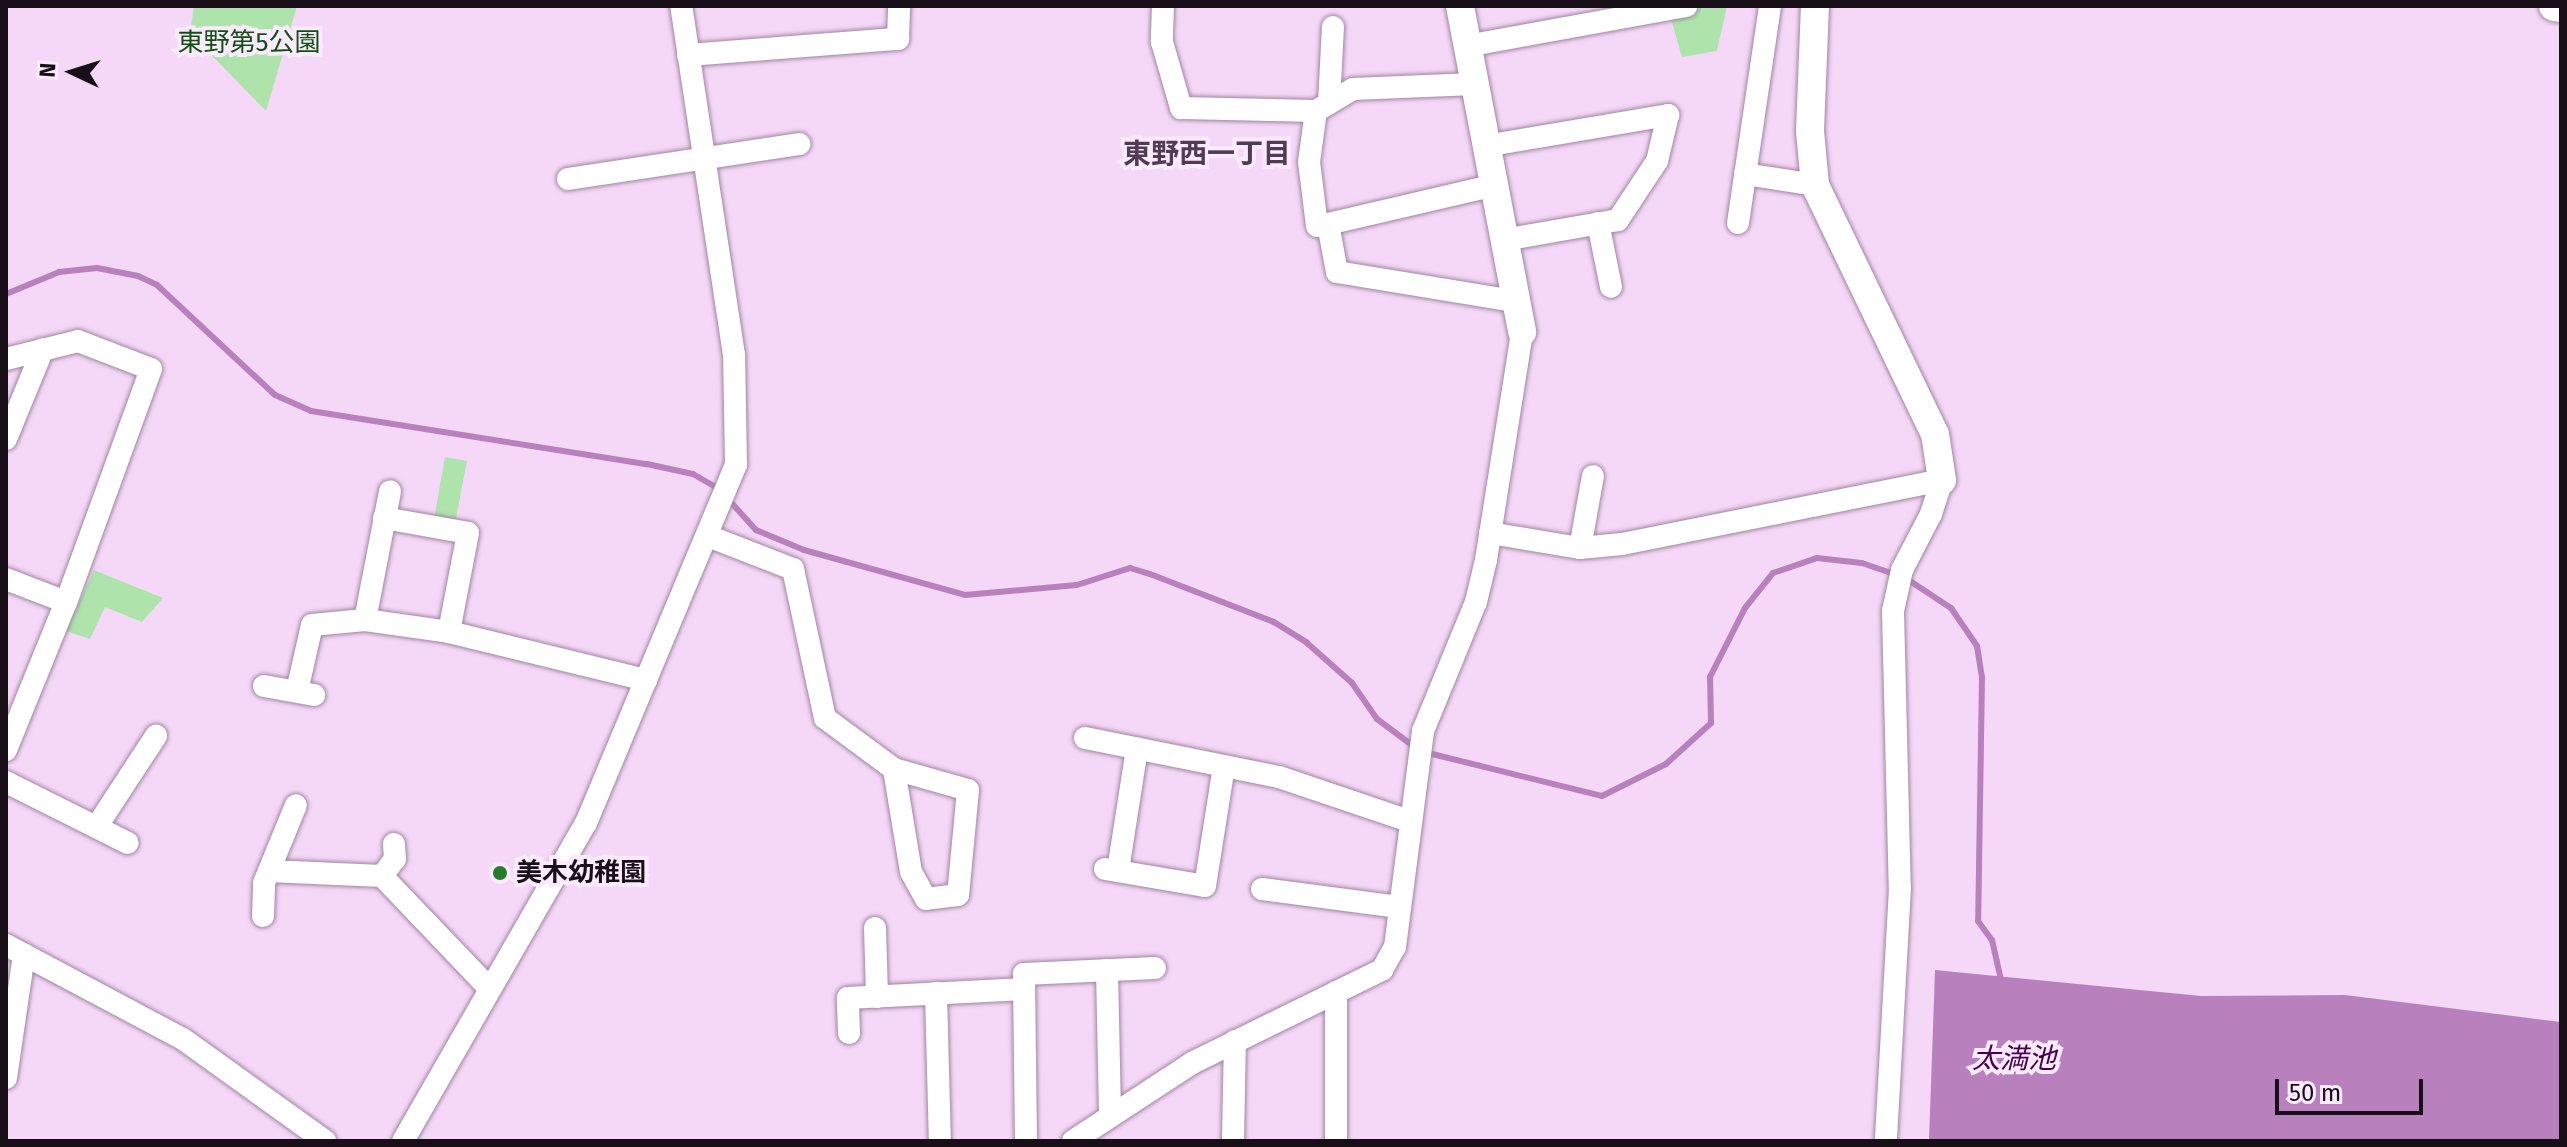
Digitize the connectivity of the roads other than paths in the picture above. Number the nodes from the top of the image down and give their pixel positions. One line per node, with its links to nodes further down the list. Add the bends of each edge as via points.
1 (681, 6): 13 (street)
2 (899, 6): 13 (street, via 898,39)
3 (1163, 6): 15 (street, via 1162,42 1181,108)
4 (1460, 6): 12 (street)
5 (1686, 6): 10 (street)
6 (1770, 6): 19 (street)
7 (1815, 6): 21 (street, via 1810,131)
8 (2554, 6): 9 (main road)
9 (2561, 7)
10 (1626, 11): 12 (street)
11 (1333, 27): 15 (street)
12 (1466, 46): 14 (street)
13 (688, 55): 18 (street)
14 (1474, 84): 15 (street, via 1353,89); 17 (street)
15 (1323, 107): 25 (street, via 1309,162)
16 (799, 144): 18 (street)
17 (1485, 146): 22 (street); 23 (street, via 1668,115 1657,161 1618,220)
18 (705, 159): 20 (street); 38 (street, via 734,355 736,465)
19 (1745, 174): 21 (street); 24 (street)
20 (568, 179)
21 (1815, 185): 34 (street, via 1935,434)
22 (1491, 186): 26 (street); 28 (street, via 1328,224 1337,272)
23 (1598, 223): 26 (street); 27 (street)
24 (1738, 223)
25 (1317, 226)
26 (1503, 240): 28 (street)
27 (1611, 287)
28 (1515, 301): 29 (street)
29 (1522, 332): 37 (street)
30 (43, 349): 31 (street); 32 (street); 41 (street, via 78,341 151,369)
31 (6, 359)
32 (6, 439)
33 (1593, 476): 39 (street)
34 (1942, 480): 39 (street); 83 (street, via 1902,570 1893,611 1900,888)
35 (390, 491): 36 (street)
36 (384, 518): 42 (street); 43 (street, via 468,533)
37 (1490, 533): 39 (street); 54 (street, via 1476,602 1423,731)
38 (708, 536): 44 (street); 51 (street, via 793,569 825,718)
39 (1580, 548)
40 (6, 579): 41 (street)
41 (66, 602): 48 (street)
42 (365, 620): 43 (street); 45 (street, via 312,625 306,693)
43 (449, 632): 44 (street)
44 (646, 680): 67 (street, via 586,823)
45 (264, 686)
46 (156, 736): 55 (street)
47 (1085, 738): 49 (street)
48 (7, 746)
49 (1137, 748): 50 (street); 50 (street, via 1111,869 1205,886)
50 (1224, 766): 54 (street, via 1279,777)
51 (894, 769): 51 (street, via 968,790 958,895 926,899 911,872)
52 (6, 782): 55 (street)
53 (296, 805): 58 (street)
54 (1409, 821): 61 (street)
55 (97, 826): 56 (street)
56 (128, 843)
57 (394, 844): 59 (street, via 395,859)
58 (269, 871): 59 (street); 62 (street)
59 (382, 876): 67 (street)
60 (1262, 891): 61 (street)
61 (1399, 907): 69 (street, via 1395,947 1382,970)
62 (263, 916)
63 (875, 928): 71 (street)
64 (15, 950): 74 (street); 76 (street, via 183,1039)
65 (1155, 968): 66 (street)
66 (1107, 970): 68 (street, via 1024,974); 75 (street)
67 (490, 989): 77 (street)
68 (1024, 989): 70 (street); 79 (street)
69 (1336, 992): 73 (street); 82 (street)
70 (936, 993): 71 (street); 78 (street)
71 (877, 997): 72 (street, via 848,998)
72 (849, 1033)
73 (1235, 1041): 75 (street); 81 (street)
74 (6, 1078)
75 (1110, 1115): 80 (street)
76 (325, 1141)
77 (403, 1141)
78 (940, 1141)
79 (1026, 1141)
80 (1073, 1141)
81 (1233, 1141)
82 (1336, 1141)
83 (1886, 1141)

